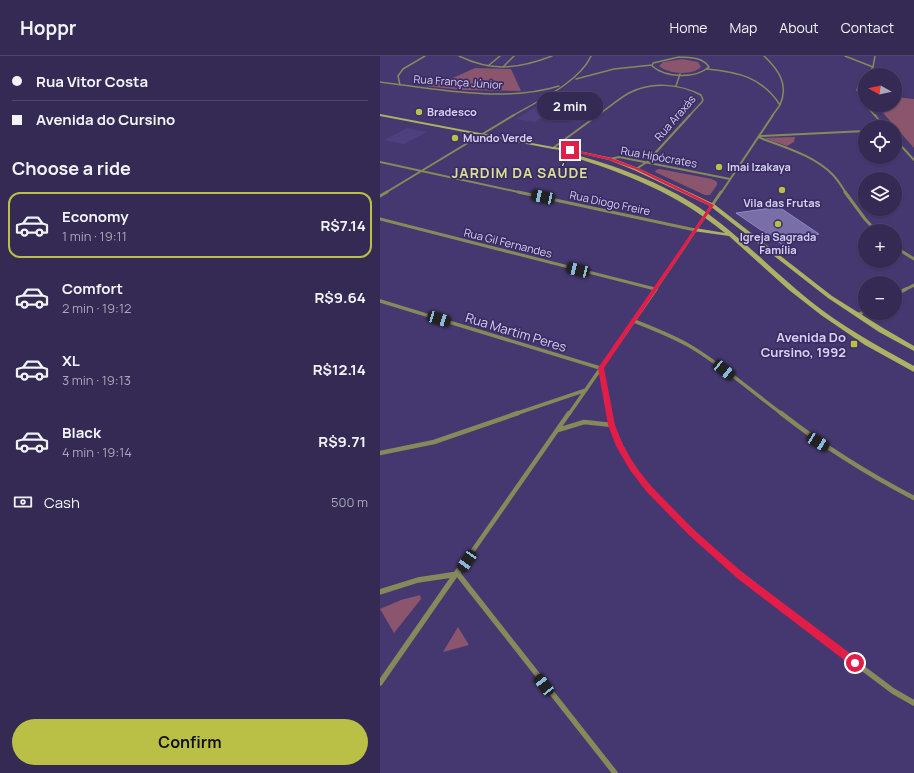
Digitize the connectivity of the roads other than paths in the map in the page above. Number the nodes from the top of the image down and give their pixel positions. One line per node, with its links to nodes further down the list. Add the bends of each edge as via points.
1 (425, 56): 19 (street, via 401,71)
2 (459, 56): 11 (street, via 472,63)
3 (500, 56): 11 (street)
4 (514, 56): 13 (street)
5 (552, 56): 13 (street, via 531,64)
6 (592, 56): 16 (street)
7 (764, 56): 29 (street, via 777,69 784,83)
8 (846, 56): 14 (street)
9 (875, 56): 14 (street)
10 (676, 57): 12 (street, via 658,60); 15 (street, via 703,61 709,65)
11 (488, 66): 13 (street)
12 (652, 66): 17 (street, via 626,67); 18 (street, via 660,72)
13 (503, 67)
14 (873, 67)
15 (708, 69): 18 (street, via 698,73); 29 (street, via 730,72 759,83 771,92)
16 (581, 73): 17 (street); 20 (street)
17 (592, 74): 20 (street)
18 (680, 74): 25 (street)
19 (398, 79): 21 (street); 23 (street)
20 (574, 79): 22 (street)
21 (381, 82): 23 (street, Rua França Júnior)
22 (567, 83): 26 (street, Rua França Júnior); 28 (street)
23 (400, 85): 26 (street, Rua França Júnior, via 448,92)
24 (858, 85): 27 (street)
25 (676, 86): 37 (street, via 647,87 628,93); 41 (street, Rua Araxás, via 693,90 701,95 703,100)
26 (535, 93): 28 (street, via 543,94)
27 (858, 95)
28 (542, 99): 34 (street)
29 (780, 105): 35 (street)
30 (872, 112): 32 (street)
31 (380, 115): 34 (main road)
32 (879, 120)
33 (858, 131): 35 (street)
34 (482, 134): 37 (main road); 44 (street)
35 (759, 136): 45 (street); 50 (street, via 805,156 833,175)
36 (902, 147): 39 (street)
37 (553, 148): 38 (main road); 42 (main road)
38 (610, 159): 41 (street, Rua Hipócrates, via 619,157); 43 (main road)
39 (914, 160)
40 (380, 162): 44 (street, Rua Diogo Freire)
41 (646, 162): 43 (street, Rua Araxás); 45 (street, Rua Hipócrates)
42 (594, 163): 43 (main road, via 628,170); 48 (main road, via 671,194)
43 (636, 169): 47 (main road)
44 (421, 171): 46 (street); 51 (street, Rua Diogo Freire)
45 (730, 179): 47 (street)
46 (380, 196)
47 (712, 205): 48 (street); 59 (main road, via 830,297)
48 (705, 215): 51 (street); 52 (main road)
49 (380, 220): 56 (street, Rua Gil Fernandes)
50 (870, 224)
51 (695, 230): 52 (main road); 56 (street)
52 (731, 236): 64 (main road, via 822,314)
53 (902, 251): 54 (street)
54 (914, 259)
55 (914, 284): 57 (street)
56 (654, 289): 61 (street)
57 (902, 291)
58 (380, 301): 63 (street, Rua Martim Peres)
59 (858, 315)
60 (866, 320): 62 (main road)
61 (634, 321): 63 (street); 69 (street, via 688,345 818,442)
62 (914, 349)
63 (600, 368): 65 (street); 66 (street)
64 (914, 369)
65 (586, 389): 67 (street); 68 (street, via 434,442)
66 (612, 425): 67 (street, via 584,422); 73 (street, via 619,446 633,468 692,532 740,576 786,612 893,691)
67 (558, 430): 70 (street)
68 (380, 453)
69 (914, 498)
70 (458, 574): 71 (street, via 424,578); 72 (street); 74 (street)
71 (380, 592)
72 (380, 683)
73 (914, 703)
74 (615, 773)

